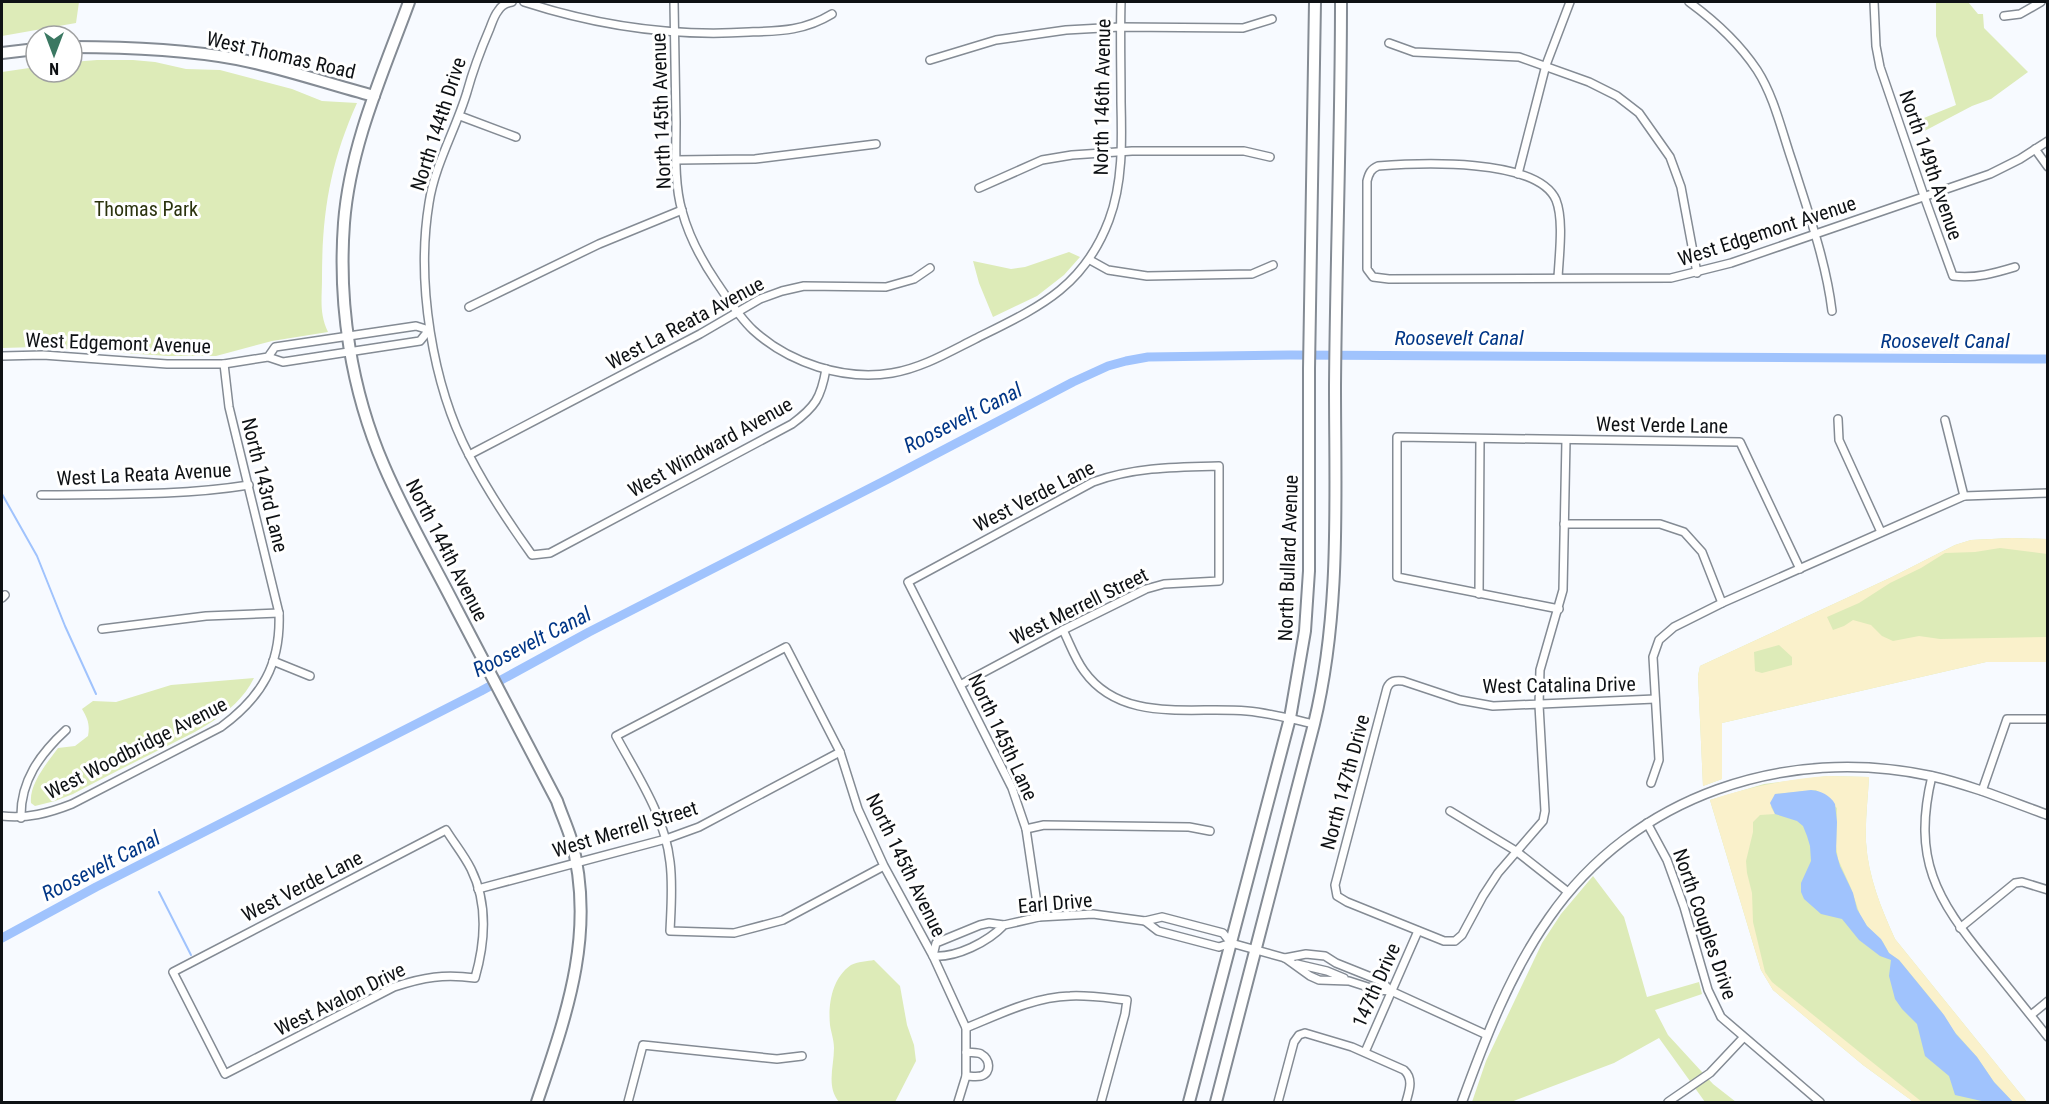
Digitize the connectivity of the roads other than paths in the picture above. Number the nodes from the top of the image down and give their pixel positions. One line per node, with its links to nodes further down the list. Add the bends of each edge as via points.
1 (409, 2): 23 (main road, North 144th Avenue)
2 (524, 2): 16 (street, via 615,26)
3 (674, 2): 16 (street, North 145th Avenue)
4 (1120, 2): 15 (street, North 146th Avenue)
5 (1315, 2): 81 (main road, North Bullard Avenue, via 1308,605)
6 (1341, 2): 83 (main road, via 1336,570 1326,667)
7 (1570, 2): 22 (street)
8 (1689, 2): 37 (street, via 1721,26 1757,70 1771,97)
9 (1874, 2): 35 (street, North 149th Avenue, via 1880,67)
10 (2040, 2): 13 (street, via 2020,14)
11 (509, 3): 24 (street, North 144th Drive, via 497,11)
12 (832, 14): 16 (street, via 794,30)
13 (2004, 16)
14 (1272, 20): 15 (street, via 1243,28)
15 (1120, 27): 21 (street, via 1029,34); 29 (street, North 146th Avenue)
16 (675, 33): 31 (street, North 145th Avenue)
17 (1389, 43): 22 (street, via 1414,52 1519,57)
18 (84, 47): 23 (main road, West Thomas Road, via 135,47 237,60)
19 (24, 50): 20 (main road)
20 (2, 53)
21 (930, 60)
22 (1546, 65): 33 (street); 42 (street, via 1617,96 1639,113 1655,134 1670,157 1681,187)
23 (374, 96): 48 (main road, North 144th Avenue, via 354,163 344,222)
24 (460, 116): 25 (street); 47 (street, North 144th Drive, via 429,202 425,264)
25 (516, 137)
26 (2048, 141): 28 (street, West Edgemont Avenue)
27 (876, 144): 31 (street, via 755,159)
28 (2036, 149): 32 (street); 35 (street, West Edgemont Avenue, via 1990,174)
29 (1122, 152): 30 (street, via 1244,151); 34 (street, via 1042,160); 38 (street, North 146th Avenue, via 1115,201)
30 (1270, 157)
31 (676, 160): 36 (street, North 145th Avenue)
32 (2048, 167)
33 (1518, 174): 43 (street, via 1540,181 1555,199 1560,218); 43 (street, West Edgemont Avenue, via 1460,164 1387,165 1372,169 1367,181 1367,269 1373,277 1389,279)
34 (979, 188)
35 (1924, 196): 37 (street, West Edgemont Avenue); 40 (street, North 149th Avenue, via 1953,276 1994,274)
36 (682, 210): 44 (street, via 599,244); 46 (street, North 145th Avenue, via 695,246)
37 (1815, 235): 42 (street, West Edgemont Avenue); 45 (street)
38 (1090, 261): 39 (street, via 1108,270 1147,276 1252,274); 53 (street, via 1047,302 920,366 859,376)
39 (1273, 265)
40 (2015, 267)
41 (930, 268): 46 (street, West La Reata Avenue, via 914,279 886,287 804,286 782,291)
42 (1697, 273): 43 (street, West Edgemont Avenue, via 1671,278)
43 (1558, 278)
44 (469, 307)
45 (1832, 311)
46 (737, 313): 53 (street, North 145th Avenue, via 785,353); 58 (street, West La Reata Avenue)
47 (429, 330): 48 (street, West Edgemont Avenue, via 416,326); 49 (street, West Edgemont Avenue, via 420,341); 58 (street, North 144th Drive, via 456,426)
48 (347, 337): 49 (main road, North 144th Avenue); 51 (street, West Edgemont Avenue, via 275,347)
49 (350, 351): 51 (street, West Edgemont Avenue, via 283,362); 98 (main road, North 144th Avenue, via 356,383 384,466 557,801)
50 (2, 356): 52 (street, West Edgemont Avenue)
51 (268, 357): 52 (street, West Edgemont Avenue)
52 (224, 364): 60 (street, North 143rd Lane, via 229,407)
53 (826, 369): 66 (street, West Windward Avenue, via 819,397 811,410 792,424 550,553)
54 (1838, 419): 65 (street, via 1839,440)
55 (1945, 420): 63 (street)
56 (1480, 439): 57 (street, West Verde Lane); 69 (street); 69 (street, West Verde Lane, via 1397,437 1397,577)
57 (1566, 440): 64 (street); 67 (street, West Verde Lane, via 1740,442)
58 (469, 455): 66 (street, North 144th Drive, via 509,523 532,555)
59 (1219, 466): 68 (street, West Verde Lane, via 1142,469 1104,478); 74 (street, West Merrell Street, via 1219,582 1164,584 1146,589)
60 (249, 485): 62 (street, West La Reata Avenue, via 214,491); 72 (street, North 143rd Lane)
61 (2048, 493): 63 (street)
62 (41, 495)
63 (1964, 496): 65 (street)
64 (1564, 524): 70 (street, via 1660,525 1684,532 1702,552); 71 (street)
65 (1881, 532): 67 (street)
66 (538, 555)
67 (1800, 569): 70 (street)
68 (908, 582): 78 (street, North 145th Lane)
69 (1479, 594): 71 (street)
70 (1722, 603): 79 (street, via 1674,627 1659,640 1653,657)
71 (1559, 609): 80 (street, via 1540,670)
72 (279, 613): 73 (street, via 206,616); 75 (street, West Woodbridge Avenue)
73 (102, 629)
74 (1063, 630): 78 (street, West Merrell Street); 81 (street, via 1085,673 1123,701 1156,710 1246,711)
75 (273, 661): 76 (street); 92 (street, West Woodbridge Avenue, via 252,701 221,727 72,804)
76 (310, 676)
77 (1396, 680): 80 (street, West Catalina Drive, via 1476,704); 107 (street, North 147th Drive, via 1387,688 1335,885 1337,896 1347,902)
78 (960, 685): 94 (street, North 145th Lane, via 1012,788)
79 (1655, 699): 80 (street, West Catalina Drive); 87 (street, via 1659,760)
80 (1539, 705): 97 (street, via 1544,816)
81 (1290, 718): 83 (street); 108 (main road, North Bullard Avenue)
82 (2048, 719): 88 (street, via 2007,719)
83 (1314, 724): 109 (main road)
84 (66, 730): 92 (street, via 49,746 28,778)
85 (840, 752): 96 (street, West Merrell Street, via 730,812); 96 (street, North 145th Avenue, via 786,647 616,736 657,813); 99 (street, North 145th Avenue, via 858,809)
86 (1932, 776): 88 (street); 93 (street, via 1860,768 1776,774 1727,785); 106 (street, via 1924,820 1927,858 1939,894)
87 (1651, 783)
88 (1982, 791): 90 (street)
89 (1450, 811): 97 (street)
90 (2048, 815)
91 (2, 816): 92 (street, West Woodbridge Avenue)
92 (21, 818)
93 (1647, 822): 102 (street, via 1601,857); 118 (street, North Couples Drive, via 1671,869 1708,990 1721,1017)
94 (1026, 829): 95 (street, via 1044,825 1167,826); 103 (street, North 145th Lane)
95 (1210, 831)
96 (666, 839): 98 (street, West Merrell Street); 99 (street, via 672,885 670,931 734,933 775,923)
97 (1516, 851): 102 (street); 107 (street, via 1483,896 1459,939 1444,941)
98 (576, 862): 100 (street, West Merrell Street); 124 (main road, North 144th Avenue, via 581,916 579,954 566,1015)
99 (884, 866): 110 (street, North 145th Avenue)
100 (478, 889): 122 (street, West Avalon Drive, via 483,924 476,978 421,978 394,987); 122 (street, West Verde Lane, via 446,830 173,972)
101 (2048, 890): 106 (street, via 2015,883)
102 (1568, 892): 116 (street, via 1534,940)
103 (1039, 917): 104 (street, Earl Drive, via 1093,914); 105 (street, Earl Drive)
104 (1145, 921): 108 (street, Earl Drive, via 1158,931 1219,947); 108 (street, Earl Drive, via 1162,917 1223,933)
105 (1004, 925): 110 (street, Earl Drive, via 991,938 945,957); 110 (street, Earl Drive, via 980,925 943,940 936,944)
106 (1960, 928): 114 (street)
107 (1418, 931): 112 (street, 147th Drive)
108 (1231, 943): 109 (street); 128 (main road, North Bullard Avenue)
109 (1256, 950): 111 (street); 129 (main road)
110 (933, 956): 115 (street, North 145th Avenue)
111 (1286, 958): 112 (street, via 1319,980 1349,981); 112 (street, via 1325,956 1381,981)
112 (1391, 991): 116 (street); 120 (street, 147th Drive)
113 (2048, 1001): 114 (street)
114 (2031, 1016): 117 (street)
115 (966, 1028): 119 (street, North 145th Avenue); 127 (street, via 1045,1000 1068,996 1127,1000)
116 (1487, 1035): 132 (street)
117 (2048, 1036)
118 (1743, 1038): 133 (street, via 1703,1079); 134 (street, North Couples Drive)
119 (966, 1052): 123 (street, North 145th Avenue); 123 (street, via 981,1054 989,1067 982,1076)
120 (1365, 1052): 130 (street, via 1302,1033 1294,1042); 131 (street, via 1409,1075)
121 (802, 1056): 125 (street, via 777,1059 643,1044)
122 (225, 1074)
123 (966, 1077): 126 (street, North 145th Avenue)
124 (537, 1102)
125 (628, 1102)
126 (958, 1102)
127 (1101, 1102)
128 (1189, 1102)
129 (1216, 1102)
130 (1278, 1102)
131 (1406, 1102)
132 (1462, 1102)
133 (1668, 1102)
134 (1820, 1102)

